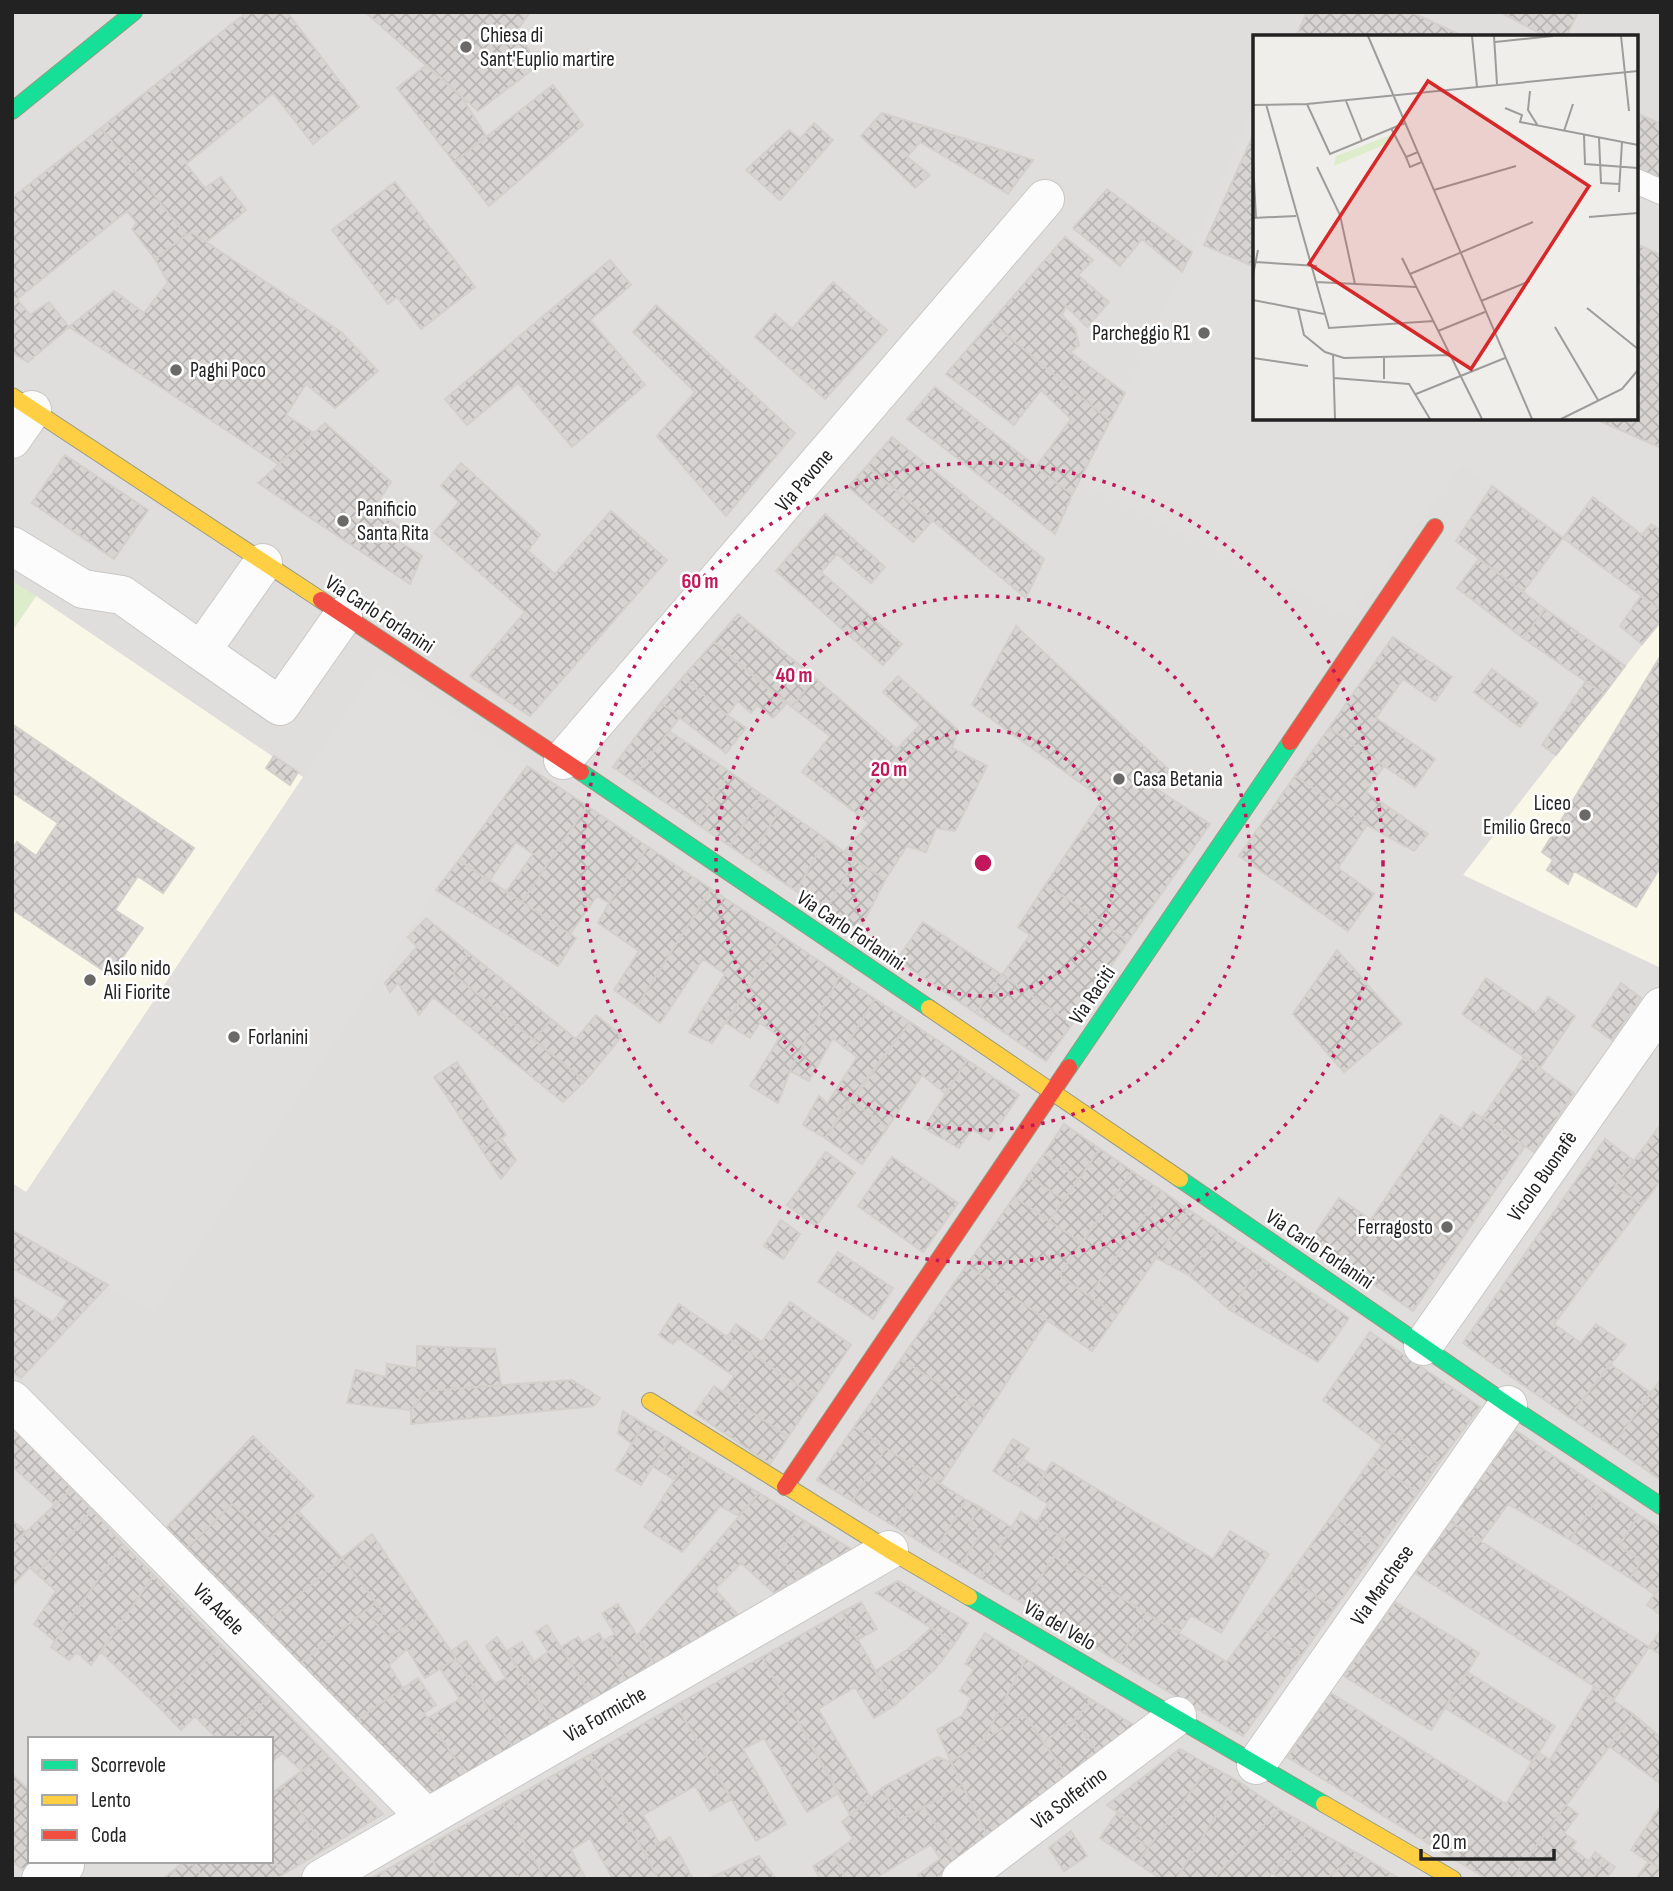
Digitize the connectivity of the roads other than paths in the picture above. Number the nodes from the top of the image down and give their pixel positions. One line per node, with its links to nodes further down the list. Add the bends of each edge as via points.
1 (134, 12): 2 (street)
2 (12, 111)
3 (1638, 182): 4 (lane)
4 (1661, 192)
5 (1045, 200): 12 (street, Via Pavone)
6 (19, 415): 9 (street, Via Carlo Forlanini)
7 (1435, 527): 14 (street, Via Raciti)
8 (12, 546): 11 (street, via 83,589 122,594)
9 (263, 563): 10 (street, Via Carlo Forlanini); 11 (street)
10 (343, 616): 11 (street, via 280,706); 12 (street, Via Carlo Forlanini)
11 (201, 651)
12 (563, 760): 14 (street, Via Carlo Forlanini)
13 (1661, 1007): 15 (street, Vicolo Buonafè)
14 (1052, 1091): 15 (street, Via Carlo Forlanini); 19 (street, Via Raciti)
15 (1423, 1346): 18 (street, Via Carlo Forlanini)
16 (12, 1400): 24 (street, Via Adele)
17 (650, 1401): 19 (street, Via del Velo)
18 (1508, 1405): 20 (street, Via Carlo Forlanini); 23 (street, Via Marchese)
19 (785, 1487): 21 (street, Via del Velo)
20 (1661, 1506)
21 (889, 1550): 22 (street, Via del Velo); 24 (street, Via Formiche)
22 (1177, 1716): 23 (street, Via del Velo); 26 (street, Via Solferino)
23 (1256, 1765): 27 (street, Via del Velo)
24 (426, 1817): 25 (street, Via Formiche)
25 (321, 1879)
26 (961, 1879)
27 (1453, 1879)

